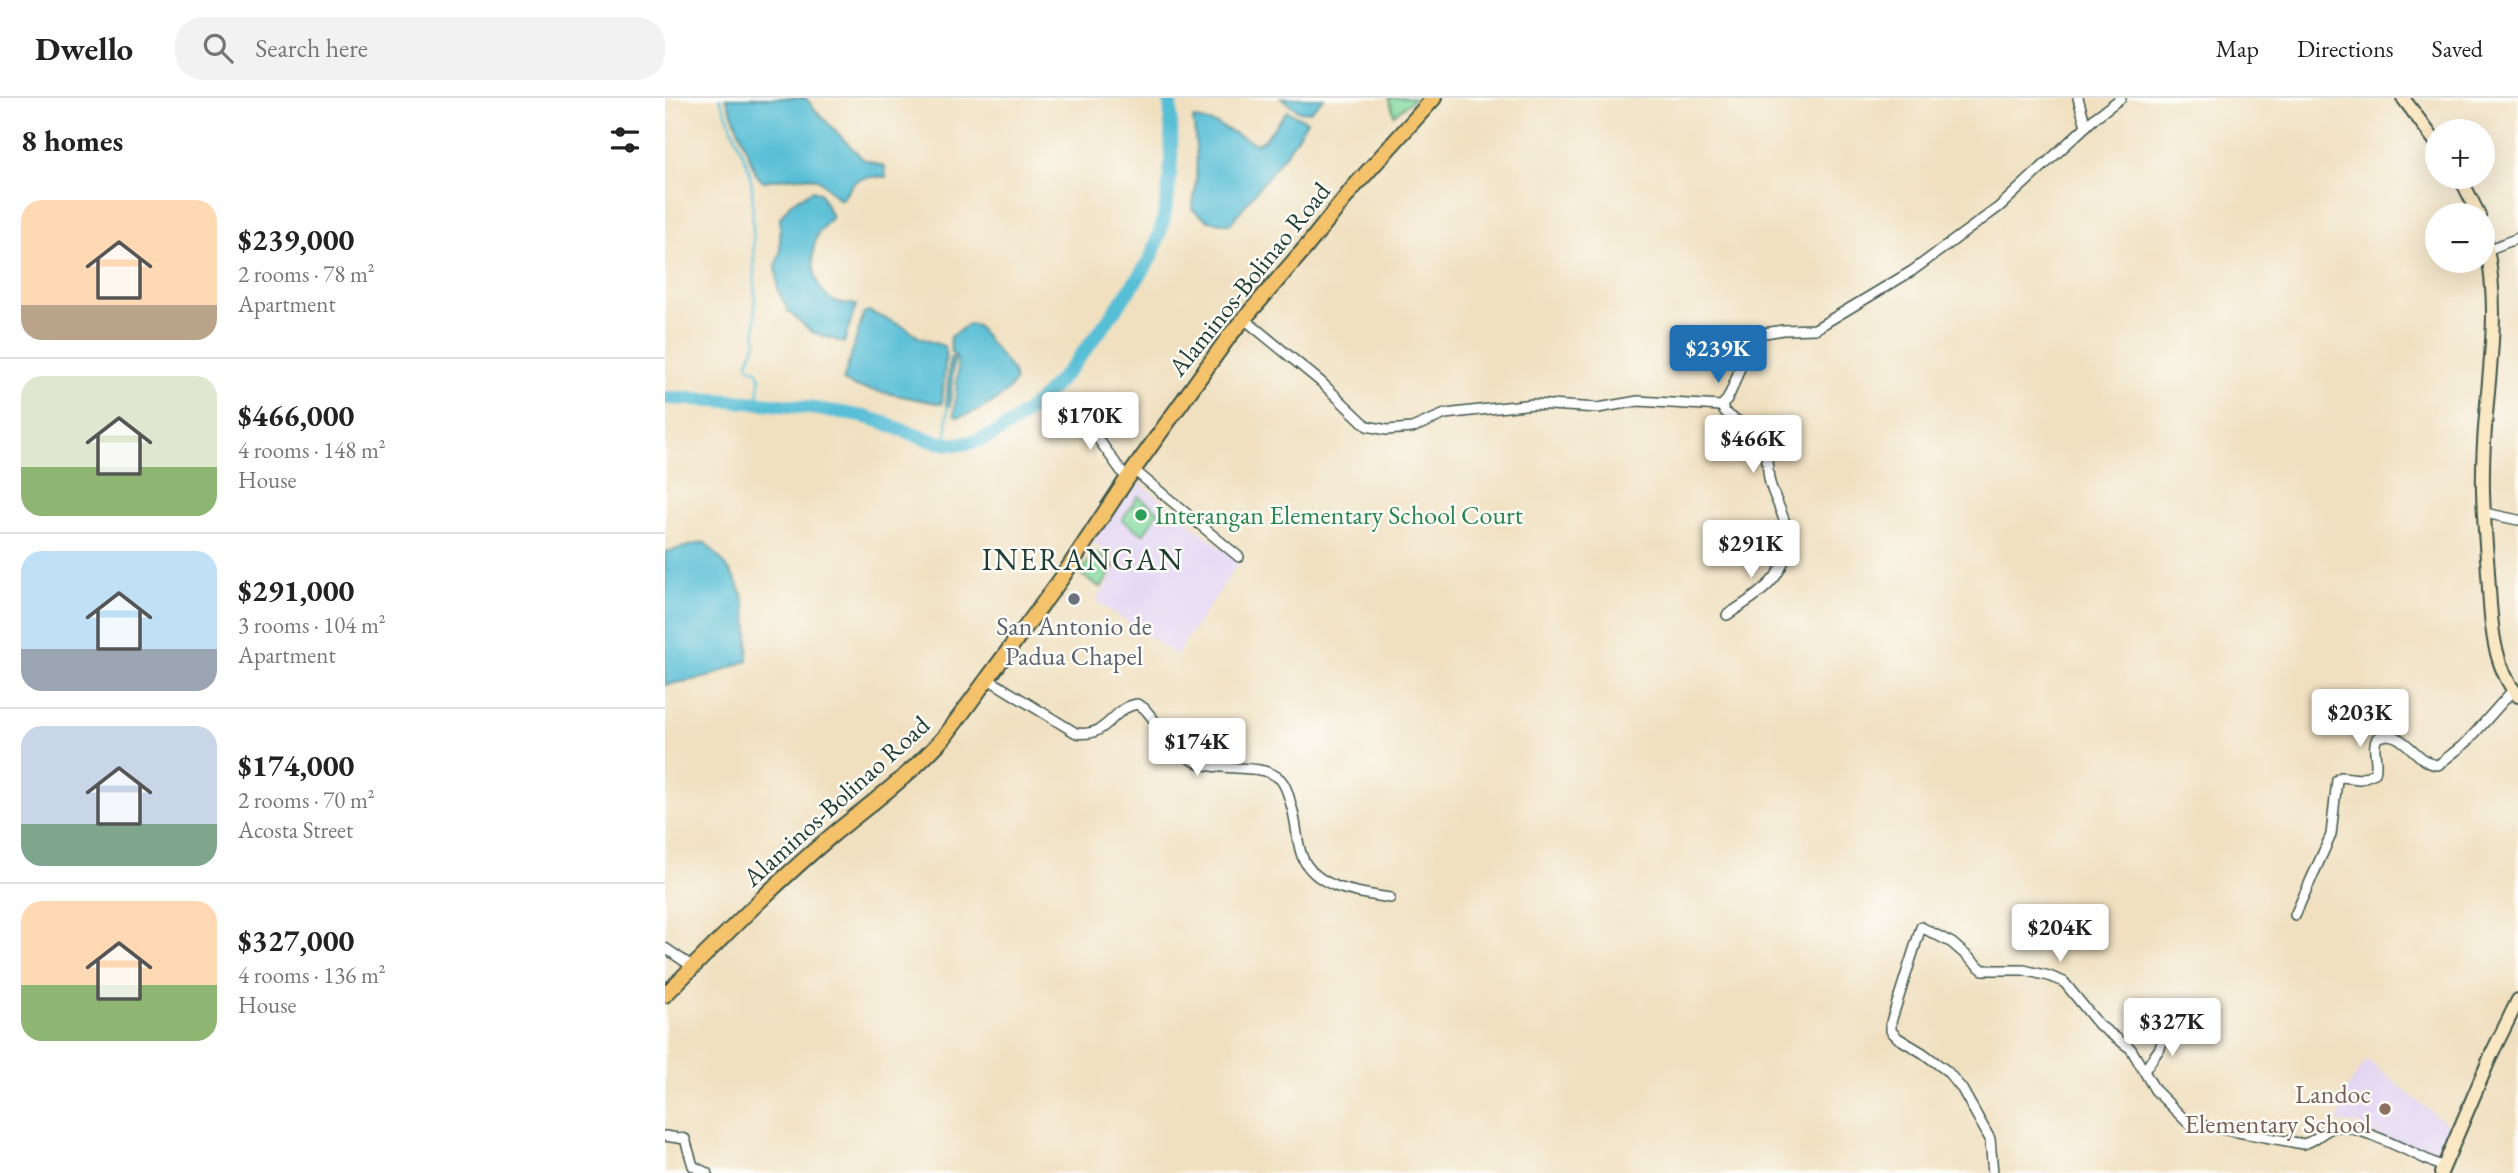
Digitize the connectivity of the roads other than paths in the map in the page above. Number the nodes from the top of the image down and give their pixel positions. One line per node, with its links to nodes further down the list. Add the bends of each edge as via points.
1 (1434, 98): 10 (main road, Alaminos-Bolinao Road)
2 (2078, 98): 5 (street)
3 (2121, 98): 5 (street)
4 (2403, 98): 6 (street)
5 (2086, 126): 11 (street, via 1999,207 1912,271 1815,329 1759,334 1749,345 1733,390)
6 (2425, 128)
7 (2518, 238): 8 (street)
8 (2495, 247)
9 (2489, 273): 14 (street, via 2493,311 2483,473)
10 (1243, 318): 11 (street, via 1376,429 1412,428 1452,413 1533,404 1598,408 1638,401); 13 (main road, Alaminos-Bolinao Road)
11 (1721, 406): 17 (street, via 1763,442 1769,479 1786,529 1787,554 1767,587)
12 (1076, 408): 13 (street)
13 (1131, 474): 16 (street); 18 (main road, Alaminos-Bolinao Road)
14 (2485, 513): 15 (street); 19 (street, via 2494,635 2501,666)
15 (2518, 520)
16 (1239, 557)
17 (1727, 615)
18 (988, 679): 20 (street, via 1076,733 1087,735 1137,704 1191,759 1276,776 1287,790 1301,853 1312,871 1337,887); 23 (main road, Alaminos-Bolinao Road, via 930,754 793,871)
19 (2516, 693): 21 (street, via 2438,765 2425,762 2396,736 2377,738 2375,773 2337,780 2330,835)
20 (1390, 898)
21 (2295, 915)
22 (665, 948): 23 (street)
23 (693, 967): 24 (main road, Alaminos-Bolinao Road)
24 (665, 995)
25 (2518, 1000): 29 (street)
26 (2169, 1023): 27 (street, via 2158,1052)
27 (2144, 1070): 29 (street, via 2155,1090 2193,1125 2303,1144 2332,1127 2350,1127); 31 (street, via 2131,1049 2099,1025 2063,981 2024,970 1983,970 1952,943 1920,928 1891,1031 1947,1071 1962,1089 1990,1139)
28 (665, 1136): 30 (street, via 685,1139 693,1166)
29 (2442, 1170)
30 (707, 1173)
31 (1993, 1173)

